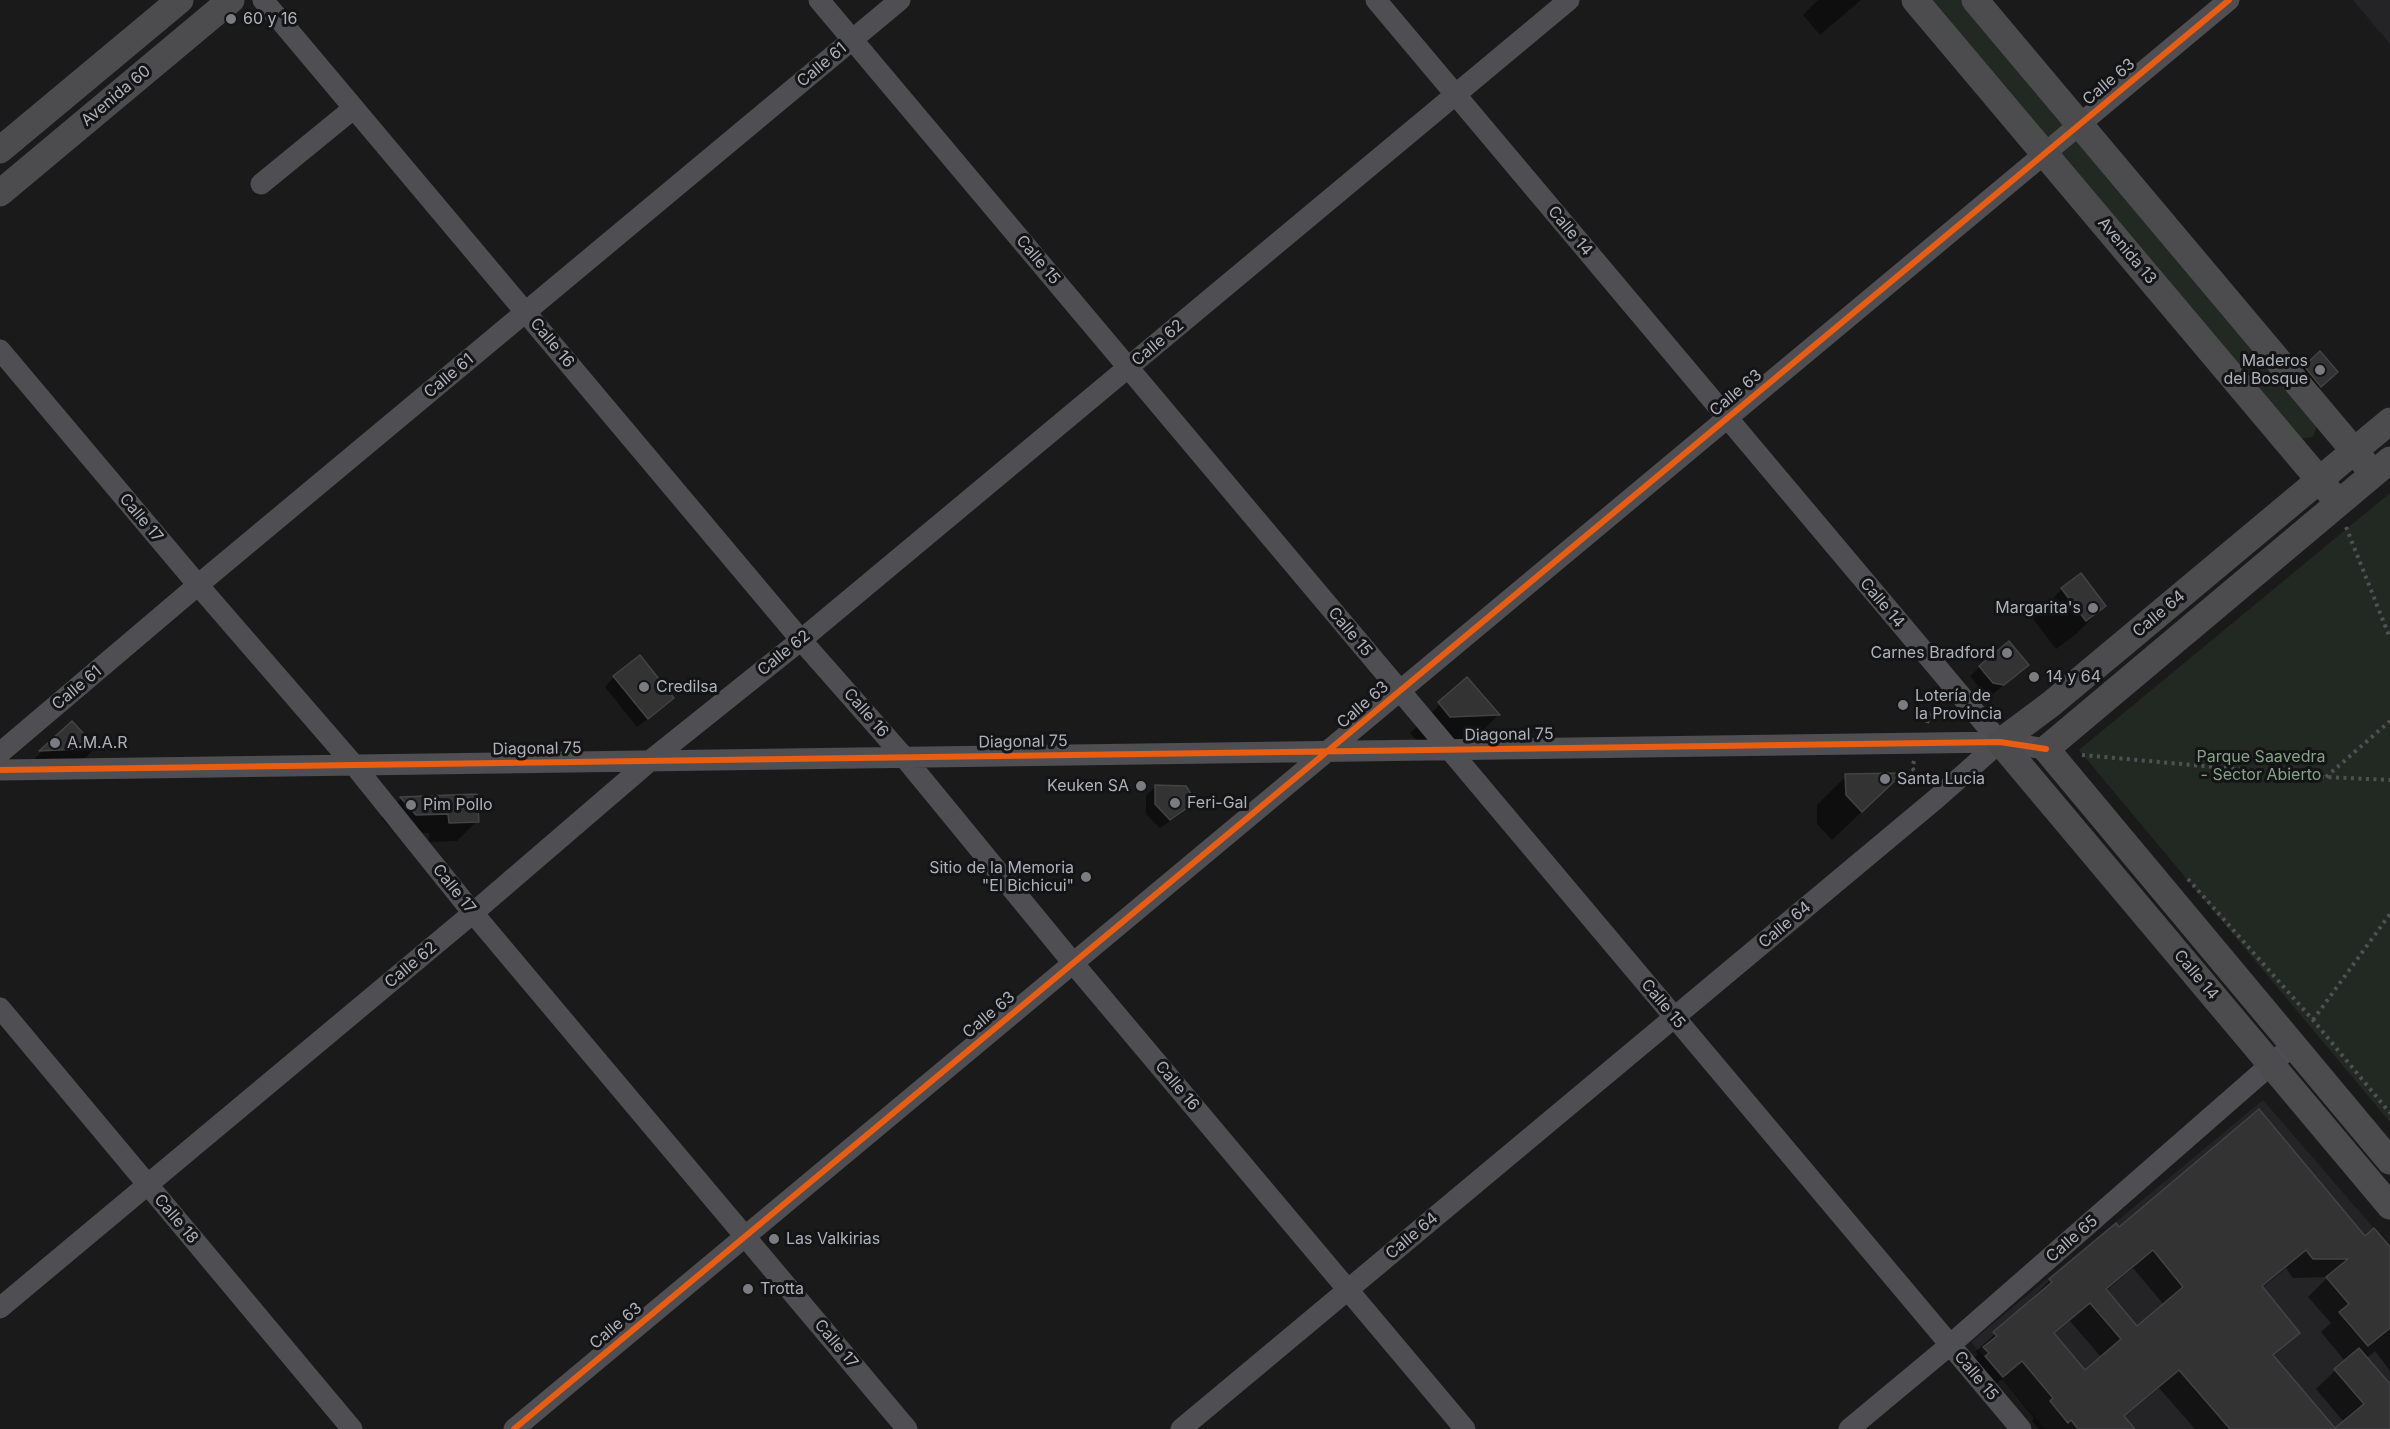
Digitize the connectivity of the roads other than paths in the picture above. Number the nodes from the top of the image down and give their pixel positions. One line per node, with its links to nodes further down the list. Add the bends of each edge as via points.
1 (180, 0): 15 (main road, Avenida 60)
2 (231, 0): 18 (main road, Avenida 60)
3 (263, 0): 13 (street, Calle 16)
4 (819, 0): 11 (street, Calle 15)
5 (900, 0): 11 (street, Calle 61)
6 (1376, 0): 12 (street, Calle 14)
7 (1569, 0): 12 (street, Calle 62)
8 (1915, 0): 16 (main road, Avenida 13)
9 (1975, 0): 14 (main road)
10 (2229, 0): 14 (street, Calle 63)
11 (852, 40): 19 (street, Calle 61); 21 (street, Calle 15)
12 (1455, 95): 21 (street, Calle 62); 22 (street, Calle 14)
13 (354, 108): 17 (street); 19 (street, Calle 16)
14 (2079, 124): 16 (street, Calle 63); 24 (main road)
15 (0, 150)
16 (2044, 153): 22 (street, Calle 63); 26 (main road, Avenida 13)
17 (261, 184)
18 (0, 193)
19 (526, 312): 28 (street, Calle 61); 29 (street, Calle 16)
20 (0, 350): 28 (street, Calle 17)
21 (1128, 368): 29 (street, Calle 62); 30 (street, Calle 15)
22 (1727, 418): 30 (street, Calle 63); 31 (street, Calle 14)
23 (2390, 421): 24 (main road, Calle 64)
24 (2354, 452): 25 (main road); 26 (main road, Calle 64)
25 (2381, 467): 27 (main road, Calle 64)
26 (2319, 481): 27 (main road, Avenida 13); 31 (main road, Calle 64)
27 (2342, 514): 33 (main road, Calle 64)
28 (198, 585): 35 (street, Calle 61); 38 (street, Calle 17)
29 (801, 640): 36 (street, Calle 16); 37 (street, Calle 62)
30 (1400, 691): 32 (street, Calle 15); 34 (street, Calle 63)
31 (2000, 742): 32 (street, Diagonal 75); 33 (street, Diagonal 75); 43 (street, Calle 64); 45 (main road, Calle 14)
32 (1451, 749): 34 (street, Diagonal 75); 43 (street, Calle 15)
33 (2046, 749): 44 (main road, Calle 14)
34 (1330, 751): 36 (street, Diagonal 75); 41 (street, Calle 63)
35 (0, 753)
36 (904, 757): 37 (street, Diagonal 75); 41 (street, Calle 16)
37 (651, 760): 38 (street, Diagonal 75); 40 (street, Calle 62)
38 (354, 765): 39 (street, Diagonal 75); 40 (street, Calle 17)
39 (0, 770)
40 (473, 913): 47 (street, Calle 62); 49 (street, Calle 17)
41 (1073, 963): 49 (street, Calle 63); 50 (street, Calle 16)
42 (0, 1008): 47 (street, Calle 18)
43 (1675, 1018): 50 (street, Calle 64); 52 (street, Calle 15)
44 (2292, 1046): 45 (street, Calle 65); 46 (main road, Calle 14)
45 (2271, 1064): 48 (main road, Calle 14); 52 (street, Calle 65)
46 (2390, 1161)
47 (148, 1185): 51 (street, Calle 62); 53 (street, Calle 18)
48 (2390, 1206)
49 (745, 1236): 54 (street, Calle 63); 55 (street, Calle 17)
50 (1348, 1290): 56 (street, Calle 64); 57 (street, Calle 16)
51 (0, 1308)
52 (1950, 1345): 58 (street, Calle 65); 59 (street, Calle 15)
53 (352, 1429)
54 (514, 1429)
55 (907, 1429)
56 (1181, 1429)
57 (1465, 1429)
58 (1849, 1429)
59 (2020, 1429)

